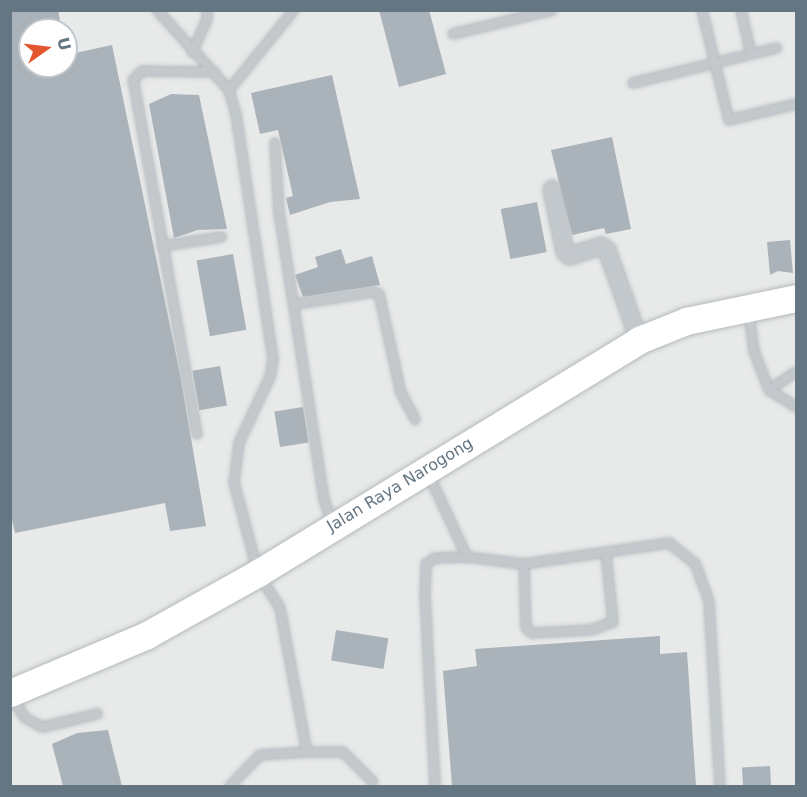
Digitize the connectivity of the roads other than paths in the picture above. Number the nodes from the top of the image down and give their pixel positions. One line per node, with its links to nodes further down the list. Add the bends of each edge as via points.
1 (157, 10): 10 (lane)
2 (207, 10): 10 (lane, via 207,20)
3 (294, 10): 15 (lane)
4 (552, 10): 7 (lane)
5 (702, 10): 12 (lane)
6 (741, 10): 11 (lane)
7 (525, 13): 8 (lane)
8 (453, 34)
9 (777, 48): 11 (lane)
10 (192, 52): 13 (lane)
11 (751, 54): 12 (lane)
12 (714, 64): 14 (lane); 16 (lane, via 729,120)
13 (215, 72): 15 (lane); 20 (lane, via 142,71 134,80)
14 (633, 82)
15 (229, 90): 35 (lane, via 236,114 273,359 270,377 234,461 234,482)
16 (796, 104)
17 (274, 143): 22 (lane, via 279,212)
18 (552, 189): 24 (street, via 565,252 570,256 601,246 607,250)
19 (221, 237): 20 (lane)
20 (162, 246): 29 (lane)
21 (796, 298): 23 (main road, Jalan Raya Narogong)
22 (296, 304): 28 (lane, via 380,294 401,393); 31 (lane, via 324,500)
23 (748, 305): 24 (main road, Jalan Raya Narogong, via 686,321); 26 (lane, via 754,351)
24 (639, 340): 30 (main road, Jalan Raya Narogong)
25 (796, 372): 26 (lane)
26 (769, 390): 27 (lane)
27 (796, 407)
28 (415, 419)
29 (197, 434)
30 (426, 469): 31 (main road, Jalan Raya Narogong); 33 (lane)
31 (333, 525): 35 (main road, Jalan Raya Narogong)
32 (606, 553): 34 (lane); 34 (lane, via 613,622 591,630 532,633 526,628); 42 (lane, via 669,543 695,562 709,601)
33 (466, 557): 34 (lane); 41 (lane, via 435,558 426,564 424,595)
34 (524, 564)
35 (258, 573): 36 (main road, Jalan Raya Narogong, via 147,635); 38 (lane, via 280,608)
36 (10, 695): 37 (lane, via 25,718 43,727)
37 (97, 714)
38 (307, 752): 39 (lane, via 343,752); 40 (lane, via 260,755)
39 (373, 782)
40 (230, 786)
41 (435, 786)
42 (720, 786)

